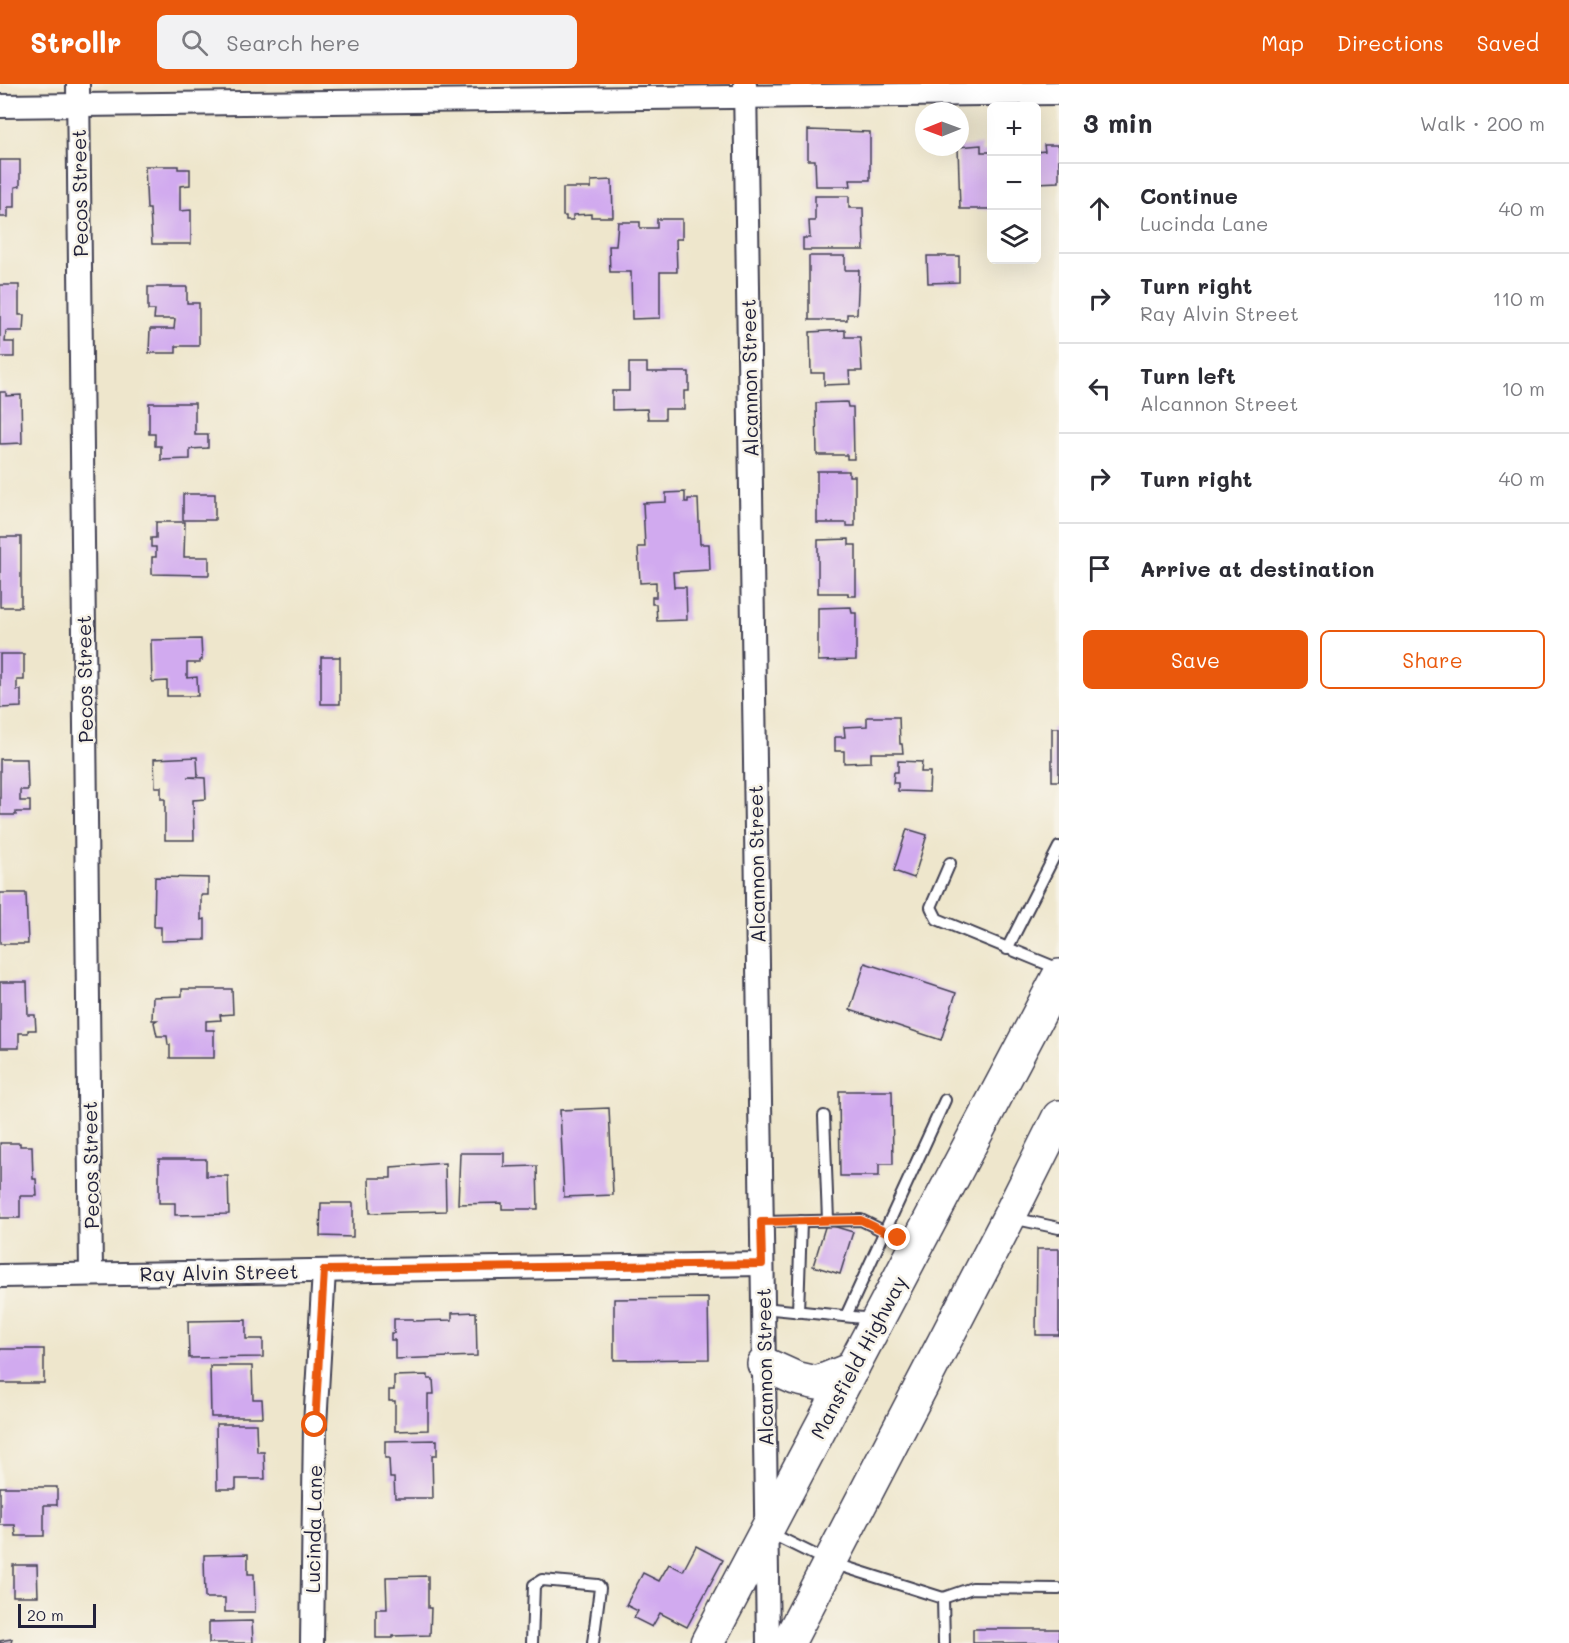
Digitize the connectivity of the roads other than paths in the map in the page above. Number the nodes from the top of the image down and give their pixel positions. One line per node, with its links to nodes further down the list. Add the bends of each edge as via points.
1 (745, 91): 2 (street); 3 (street); 16 (street, Alcannon Street)
2 (1059, 93)
3 (78, 95): 4 (street); 22 (street, Pecos Street)
4 (0, 106)
5 (1059, 847): 7 (lane)
6 (950, 863): 7 (lane, via 931,907 937,919)
7 (1007, 949): 8 (lane)
8 (1059, 969)
9 (1059, 976): 19 (main road, Mansfield Highway)
10 (945, 1100): 18 (lane)
11 (824, 1116): 14 (lane)
12 (1059, 1117): 13 (main road)
13 (1009, 1217): 17 (lane); 31 (main road)
14 (828, 1220): 15 (lane); 18 (lane, via 861,1220)
15 (801, 1221): 16 (lane); 25 (lane)
16 (761, 1222): 20 (street, Alcannon Street)
17 (1059, 1228)
18 (884, 1231): 19 (lane); 26 (lane)
19 (916, 1247): 27 (main road, Mansfield Highway)
20 (762, 1264): 21 (street, Ray Alvin Street); 24 (street, Alcannon Street)
21 (324, 1270): 22 (street, Ray Alvin Street); 34 (street, Lucinda Lane, via 315,1425)
22 (91, 1274): 23 (street, Ray Alvin Street)
23 (0, 1276)
24 (763, 1308): 25 (lane); 28 (street, Alcannon Street)
25 (798, 1312): 26 (lane)
26 (846, 1316): 27 (lane)
27 (878, 1319): 29 (main road, Mansfield Highway)
28 (764, 1364): 29 (main road, via 817,1383); 30 (street, Alcannon Street)
29 (852, 1369): 30 (main road, Mansfield Highway)
30 (765, 1530): 31 (lane); 37 (main road, Mansfield Highway); 38 (street, Alcannon Street)
31 (829, 1562): 33 (lane); 39 (main road)
32 (1059, 1589): 33 (lane, via 972,1588)
33 (943, 1598): 40 (lane)
34 (312, 1643)
35 (532, 1643): 36 (lane, via 534,1585 542,1580 598,1585)
36 (593, 1643)
37 (707, 1643)
38 (768, 1643)
39 (788, 1643)
40 (944, 1643)

